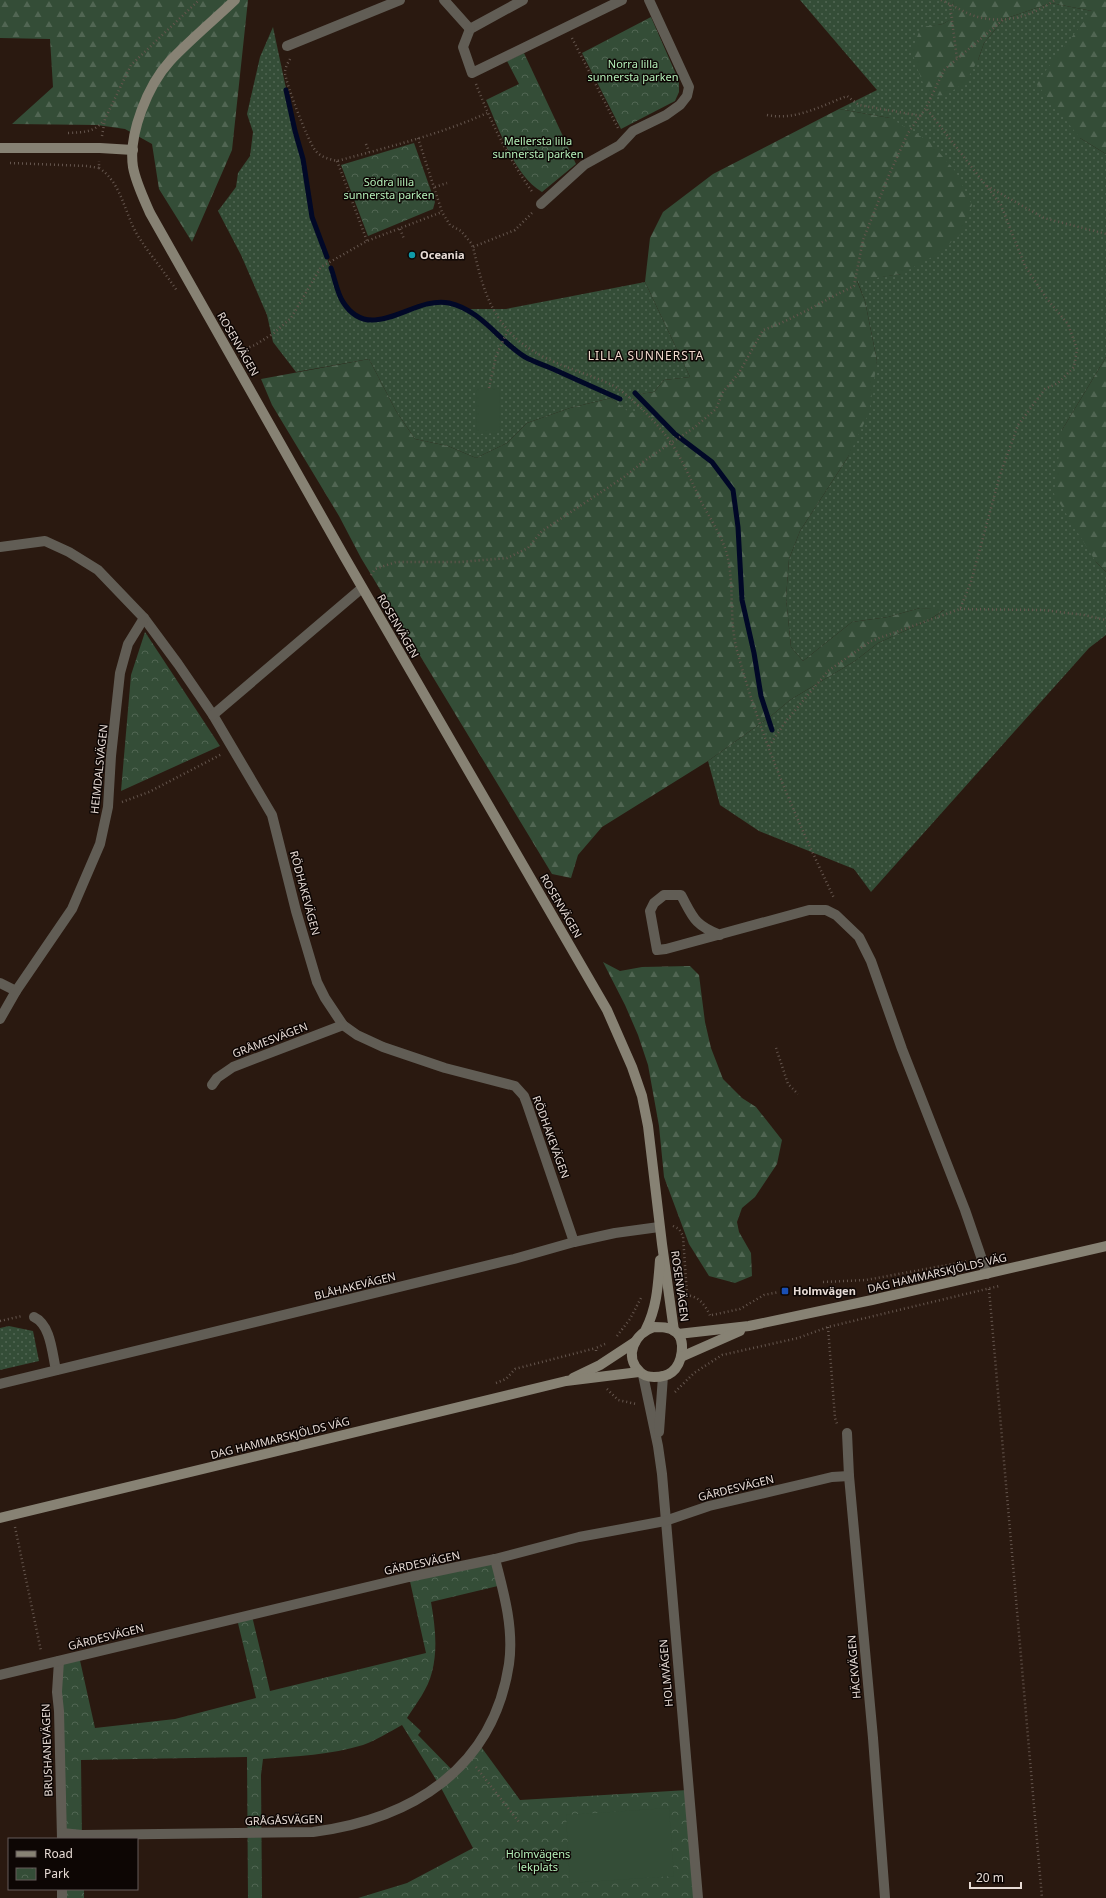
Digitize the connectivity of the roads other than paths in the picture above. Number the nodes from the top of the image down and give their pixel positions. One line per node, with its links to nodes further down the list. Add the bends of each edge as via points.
1 (235, 0): 10 (street, ROSENVÄGEN, via 169,62 148,94 139,117)
2 (400, 0): 8 (street)
3 (444, 0): 7 (street)
4 (523, 0): 7 (street)
5 (622, 0): 7 (street, via 472,72 463,47)
6 (649, 0): 11 (street, via 689,87 686,96 680,105 666,115 632,131 620,145 584,165)
7 (470, 29)
8 (287, 46)
9 (0, 148): 10 (street)
10 (133, 150): 13 (street, ROSENVÄGEN, via 133,167 150,213)
11 (542, 204)
12 (0, 547): 14 (street, RÖDHAKEVÄGEN, via 45,541 69,552 98,570)
13 (362, 588): 15 (street); 22 (street, ROSENVÄGEN, via 607,1010 621,1039 642,1096)
14 (144, 618): 15 (street, RÖDHAKEVÄGEN); 18 (street, HEIMDALSVÄGEN, via 128,644 120,673 108,807 100,844 72,909)
15 (213, 715): 20 (street, RÖDHAKEVÄGEN, via 272,814 317,982)
16 (720, 935): 16 (street, via 708,930 691,917 681,895 664,895 650,911 657,950 666,950); 26 (street, via 809,910 826,910 859,937 871,961)
17 (0, 983): 18 (street)
18 (16, 991): 19 (street, HEIMDALSVÄGEN)
19 (0, 1020)
20 (343, 1025): 21 (street, GRÅMESVÄGEN, via 232,1067); 23 (street, RÖDHAKEVÄGEN, via 357,1035 383,1047 445,1068 515,1086 520,1090)
21 (212, 1085)
22 (660, 1227): 23 (street, BLÅHAKEVÄGEN); 24 (street, ROSENVÄGEN)
23 (574, 1242): 33 (street, BLÅHAKEVÄGEN, via 514,1260)
24 (662, 1244): 29 (street, ROSENVÄGEN, via 657,1298); 30 (street, ROSENVÄGEN)
25 (1106, 1246): 26 (street, DAG HAMMARSKJÖLDS VÄG)
26 (987, 1274): 28 (street, DAG HAMMARSKJÖLDS VÄG)
27 (34, 1317): 33 (street, via 40,1320 46,1329)
28 (749, 1326): 30 (street, DAG HAMMARSKJÖLDS VÄG, via 716,1331); 32 (street, DAG HAMMARSKJÖLDS VÄG)
29 (646, 1329): 30 (street, DAG HAMMARSKJÖLDS VÄG, via 667,1327); 31 (street, DAG HAMMARSKJÖLDS VÄG)
30 (676, 1332): 32 (street, via 681,1345)
31 (635, 1342): 34 (street, via 632,1357); 36 (street, DAG HAMMARSKJÖLDS VÄG, via 600,1365)
32 (681, 1357): 35 (street, via 672,1372)
33 (56, 1370): 37 (street, BLÅHAKEVÄGEN)
34 (641, 1373): 35 (street, DAG HAMMARSKJÖLDS VÄG, via 649,1377); 36 (street, DAG HAMMARSKJÖLDS VÄG); 39 (street, HOLMVÄGEN)
35 (663, 1376): 39 (street, HOLMVÄGEN)
36 (566, 1381): 41 (street, DAG HAMMARSKJÖLDS VÄG)
37 (0, 1384)
38 (847, 1433): 40 (street, HÄCKVÄGEN)
39 (658, 1446): 42 (street, HOLMVÄGEN)
40 (849, 1476): 42 (street, GÄRDESVÄGEN, via 832,1477 709,1506); 48 (street, HÄCKVÄGEN)
41 (0, 1518)
42 (665, 1521): 43 (street, GÄRDESVÄGEN, via 579,1537); 47 (street, HOLMVÄGEN)
43 (495, 1559): 44 (street, GÄRDESVÄGEN, via 409,1577); 46 (street, GRÅGÅSVÄGEN, via 507,1608 509,1663 494,1718 469,1757 455,1773 429,1793 388,1813 334,1829 313,1832)
44 (59, 1661): 45 (street, GÄRDESVÄGEN); 46 (street, BRUSHANEVÄGEN, via 57,1692)
45 (0, 1675)
46 (62, 1836)
47 (698, 1898)
48 (885, 1898)

